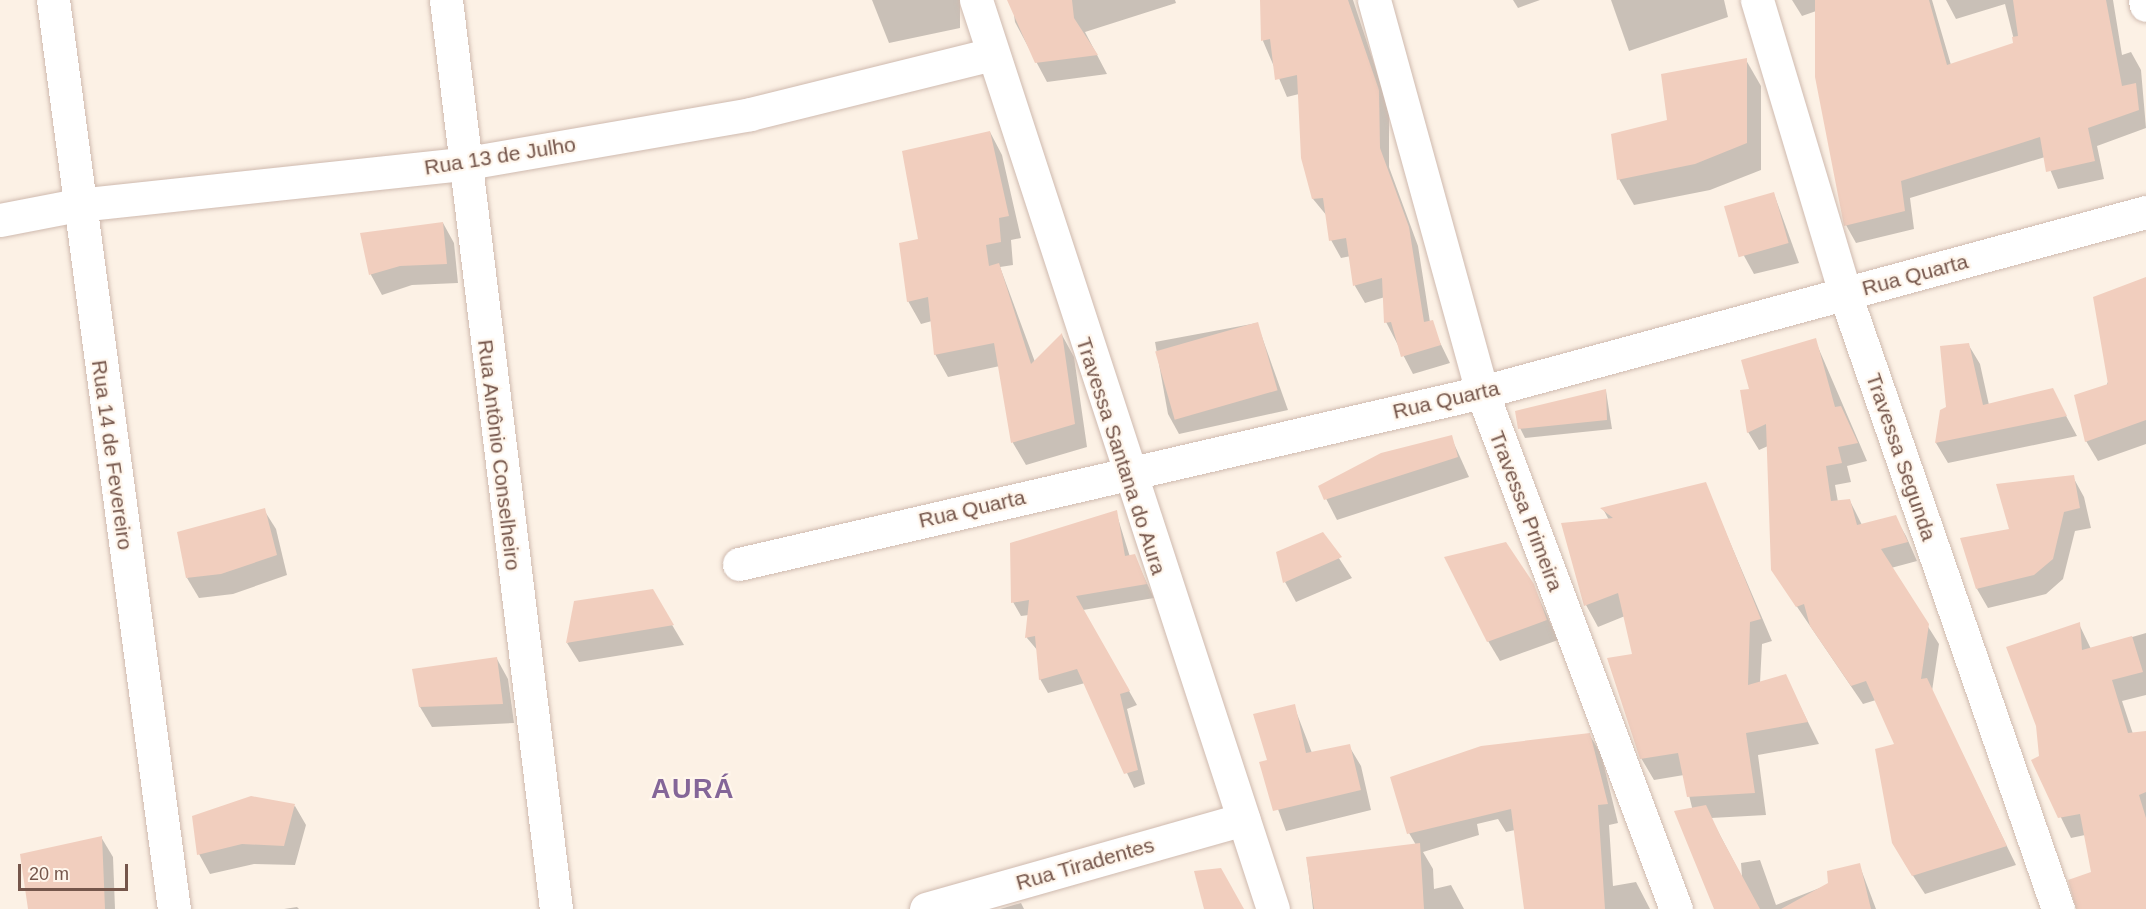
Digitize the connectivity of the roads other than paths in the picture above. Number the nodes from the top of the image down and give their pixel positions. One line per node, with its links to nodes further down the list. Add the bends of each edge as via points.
1 (53, 0): 10 (street, Rua 14 de Fevereiro)
2 (446, 0): 9 (street, Rua Antônio Conselheiro)
3 (976, 0): 8 (street, Travessa Santana do Aura)
4 (1374, 0): 14 (street, Travessa Primeira)
5 (1757, 0): 13 (street, Travessa Segunda)
6 (2145, 0): 7 (street)
7 (2146, 4)
8 (993, 54): 9 (street, Rua 13 de Julho, via 750,114); 15 (street, Travessa Santana do Aura)
9 (462, 164): 10 (street, Rua 13 de Julho); 19 (street, Rua Antônio Conselheiro)
10 (78, 206): 12 (street, Rua 13 de Julho); 18 (street, Rua 14 de Fevereiro)
11 (2146, 212): 13 (street, Rua Quarta)
12 (0, 220)
13 (1845, 294): 14 (street, Rua Quarta); 23 (street, Travessa Segunda)
14 (1482, 392): 15 (street, Rua Quarta); 22 (street, Travessa Primeira)
15 (1126, 472): 16 (street, Rua Quarta); 17 (street, Travessa Santana do Aura)
16 (739, 564)
17 (1244, 819): 20 (street, Rua Tiradentes); 21 (street, Travessa Santana do Aura)
18 (174, 909)
19 (556, 909)
20 (926, 909)
21 (1273, 909)
22 (1676, 909)
23 (2058, 909)

